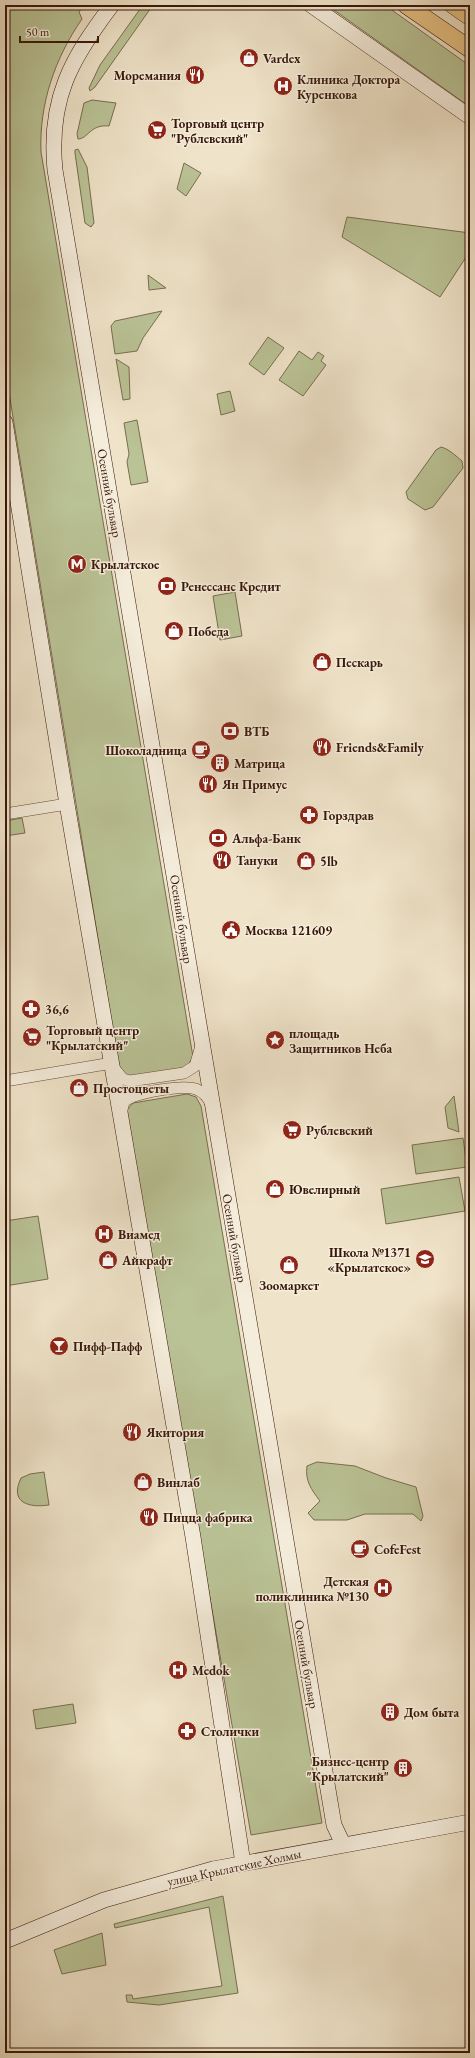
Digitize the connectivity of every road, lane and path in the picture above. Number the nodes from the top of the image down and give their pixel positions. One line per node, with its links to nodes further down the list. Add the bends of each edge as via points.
1 (112, 5): 11 (street, Осенний бульвар, via 87,39 67,75 56,111 53,151)
2 (311, 5): 7 (street)
3 (406, 5): 6 (main road)
4 (453, 5): 5 (main road)
5 (470, 17)
6 (470, 49)
7 (470, 117)
8 (5, 422): 9 (street)
9 (67, 804): 10 (street); 12 (street)
10 (5, 814)
11 (203, 1040): 12 (street, via 195,1066 184,1073 130,1081 123,1079); 14 (street, Осенний бульвар)
12 (112, 1065): 13 (street); 15 (street)
13 (5, 1081)
14 (215, 1114): 15 (street, via 204,1094 183,1087 129,1097 122,1105); 17 (street, Осенний бульвар, via 334,1825)
15 (121, 1118): 18 (street, via 193,1537)
16 (470, 1822): 17 (street, улица Крылатские Холмы)
17 (343, 1844): 18 (street, улица Крылатские Холмы)
18 (243, 1863): 19 (street, улица Крылатские Холмы, via 104,1900)
19 (5, 1941)

